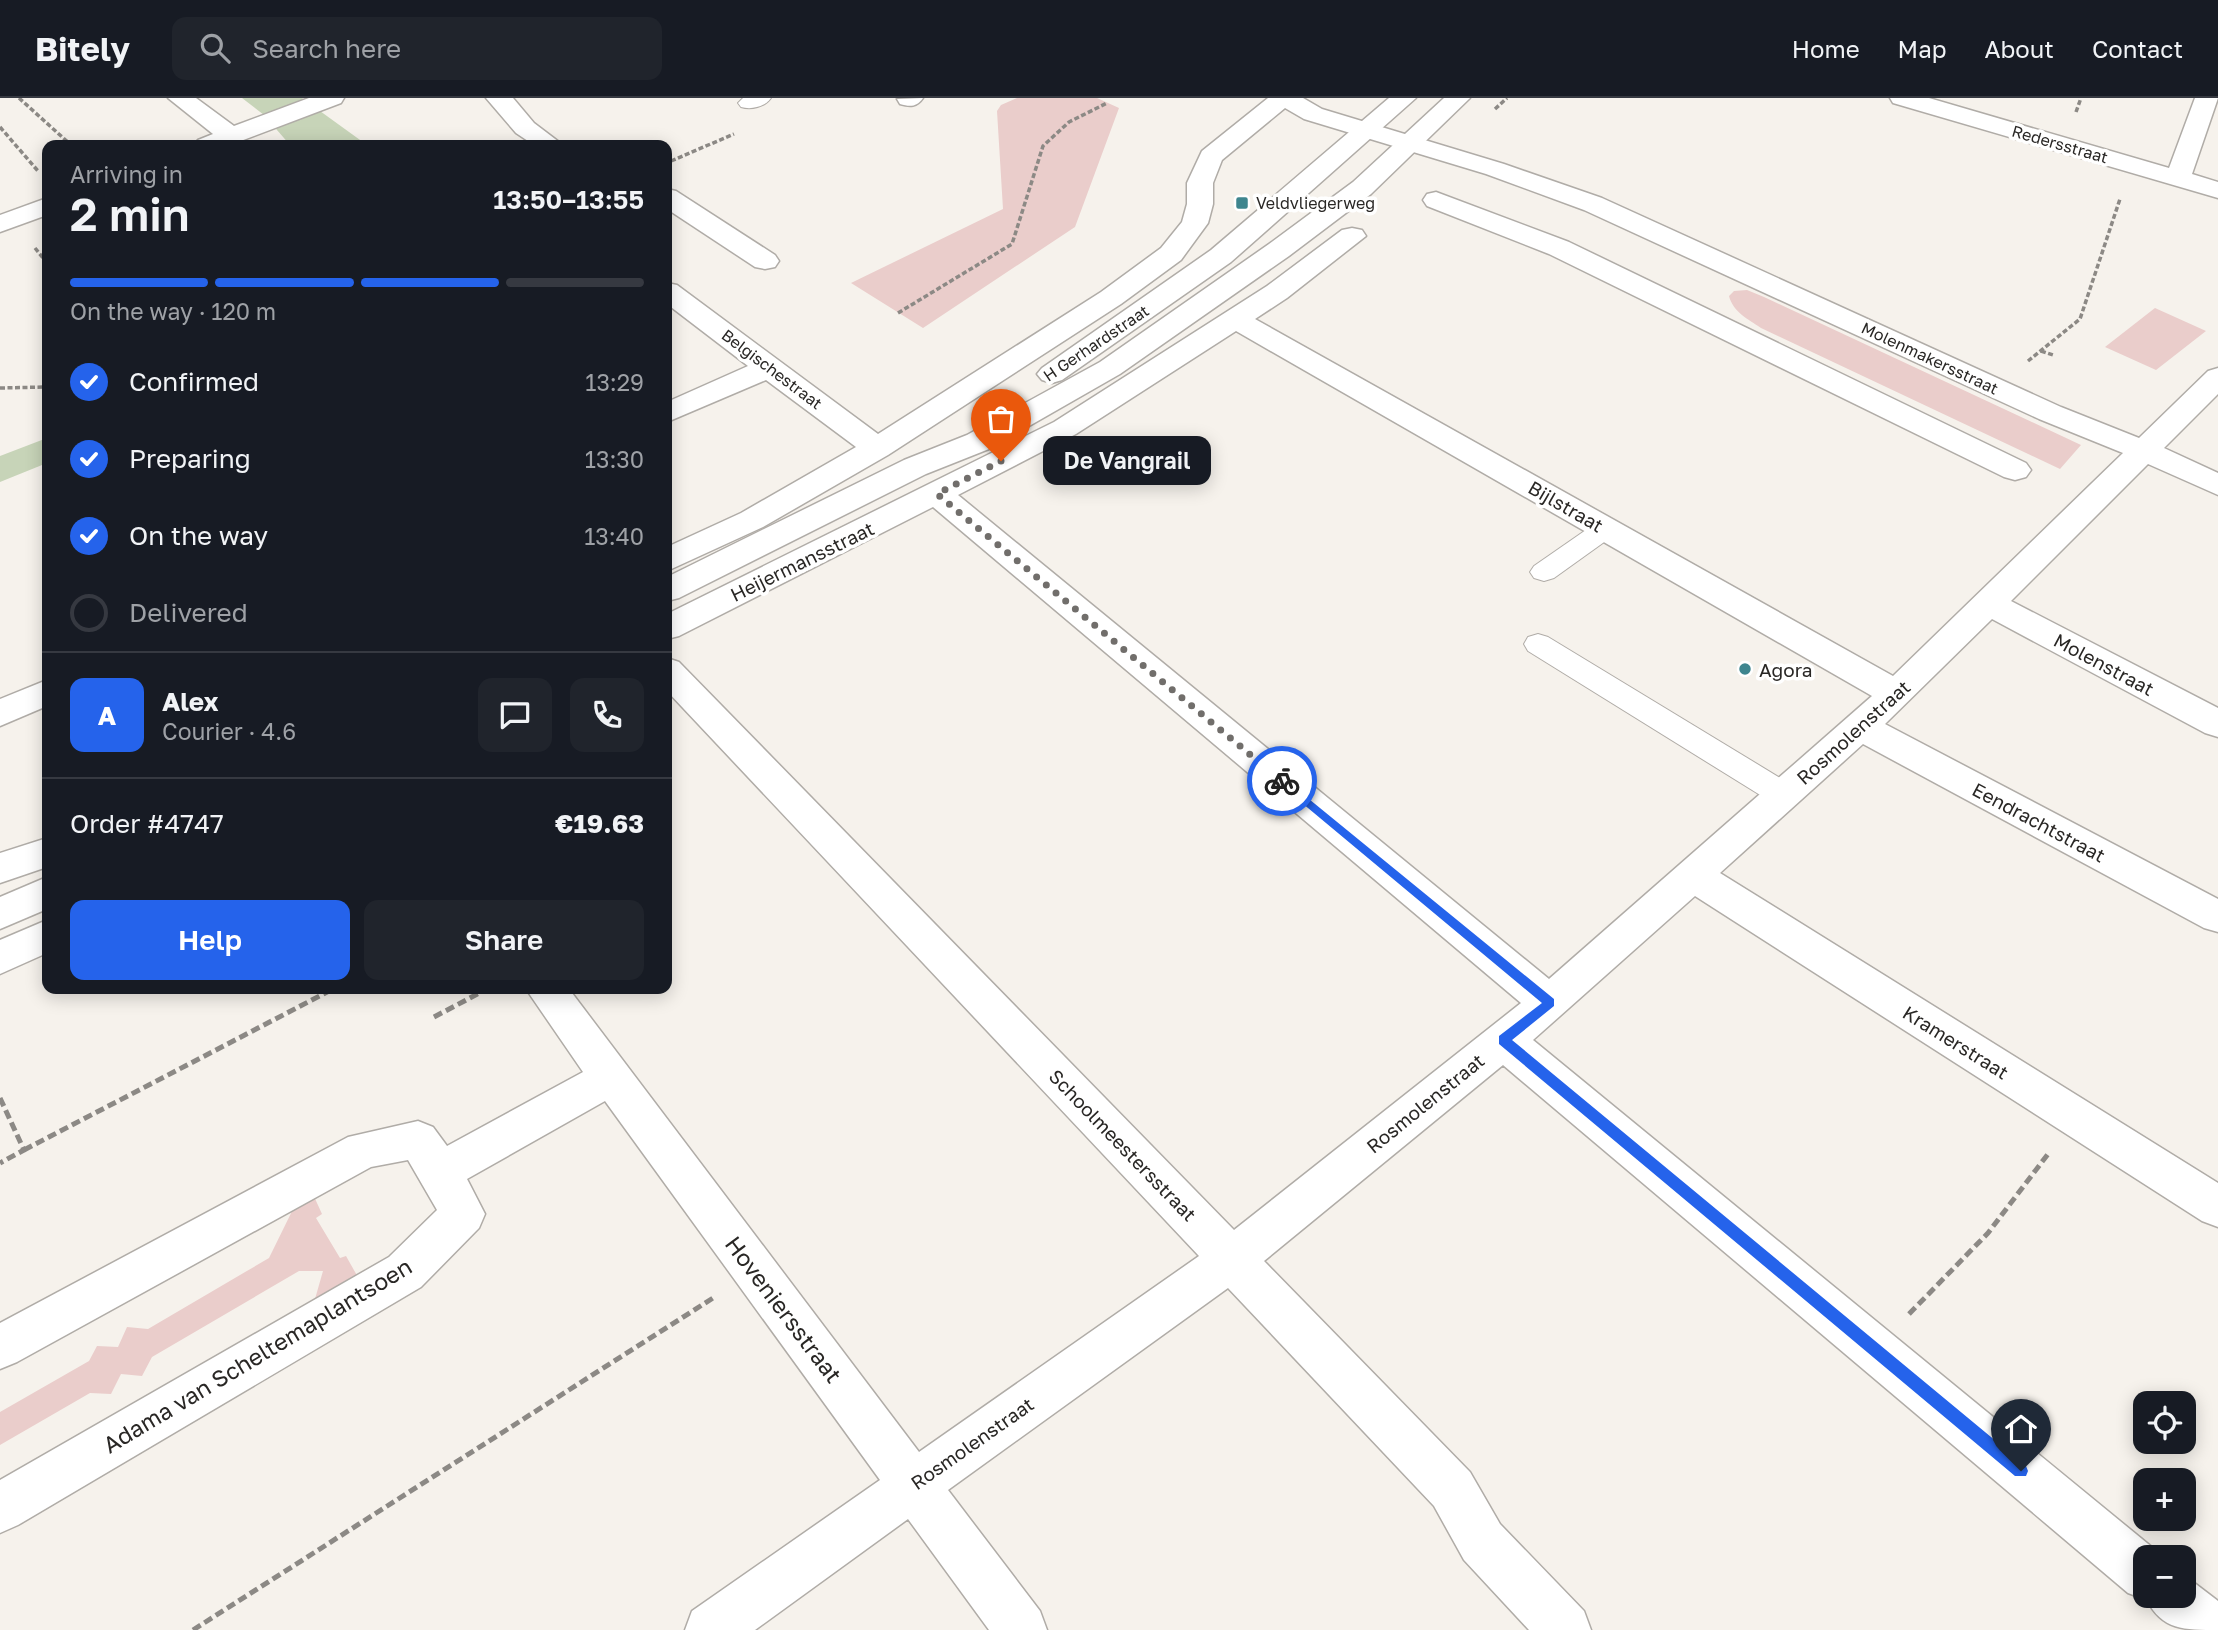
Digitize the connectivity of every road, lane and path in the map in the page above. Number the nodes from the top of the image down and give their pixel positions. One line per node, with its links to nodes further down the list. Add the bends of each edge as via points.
1 (19, 98): 15 (path)
2 (180, 98): 14 (street)
3 (498, 98): 17 (street)
4 (1284, 98): 13 (street, via 1313,114); 43 (street, H Gerhardstraat, via 1211,156 1200,183 1195,223 1171,254 1111,298)
5 (1404, 98): 13 (street, H Gerhardstraat)
6 (1458, 98): 18 (street, H Gerhardstraat)
7 (1902, 98): 20 (street, Redersstraat)
8 (326, 100): 14 (street)
9 (754, 101): 19 (path, via 745,108 766,121)
10 (1107, 103): 33 (path, via 1069,122 1043,146 1012,244)
11 (2209, 111): 22 (street)
12 (0, 127): 21 (path)
13 (1365, 131): 18 (street, Molenmakersstraat); 46 (street, H Gerhardstraat, via 1222,256 1068,364 961,428)
14 (231, 136): 16 (street)
15 (65, 140)
16 (220, 140)
17 (543, 140)
18 (1410, 145): 30 (street, H Gerhardstraat, via 1362,188); 31 (street, Molenmakersstraat, via 1593,205)
19 (672, 160)
20 (2132, 164): 22 (street, Redersstraat); 35 (path, via 2080,319)
21 (39, 172)
22 (2178, 178): 23 (street, Redersstraat)
23 (2218, 190)
24 (1436, 200): 31 (street, Molenmakersstraat, via 1559,248)
25 (672, 203): 29 (street, via 689,224)
26 (42, 208): 27 (street)
27 (0, 224)
28 (1352, 236): 34 (street)
29 (765, 261)
30 (1245, 274): 34 (street); 46 (street, H Gerhardstraat, via 1110,368 978,442)
31 (1689, 278): 41 (street, Molenmakersstraat); 45 (street, Molenmakersstraat)
32 (672, 295): 37 (street, Belgischestraat)
33 (898, 313)
34 (1243, 313): 46 (street, via 1065,428); 48 (street, Bijlstraat)
35 (2041, 351): 36 (path); 41 (path)
36 (2053, 355)
37 (770, 366): 42 (street); 43 (street, Belgischestraat)
38 (2218, 377): 44 (street, Rosmolenstraat)
39 (42, 387): 40 (path)
40 (0, 388)
41 (1995, 388): 44 (street, Molenmakersstraat)
42 (672, 411)
43 (877, 449): 49 (street, via 752,520)
44 (2145, 451): 47 (street, Molenmakersstraat); 52 (street, Rosmolenstraat)
45 (2015, 470)
46 (926, 481): 51 (street, Heijermansstraat); 53 (street, Heijermansstraat); 73 (street)
47 (2218, 485)
48 (1605, 529): 50 (lane); 57 (street, Bijlstraat)
49 (672, 558)
50 (1544, 572)
51 (672, 588)
52 (1990, 604): 57 (street, Rosmolenstraat); 59 (street, Molenstraat)
53 (672, 625)
54 (1538, 644): 61 (lane)
55 (672, 675): 83 (street, Schoolmeestersstraat)
56 (42, 694): 58 (street)
57 (1896, 694): 60 (street, Rosmolenstraat)
58 (0, 713)
59 (2218, 724)
60 (1860, 727): 61 (street, Rosmolenstraat); 67 (street, Eendrachtstraat)
61 (1784, 795): 64 (street, Rosmolenstraat)
62 (42, 854): 63 (street)
63 (0, 868)
64 (1694, 876): 73 (street, Rosmolenstraat); 78 (street, Kramerstraat)
65 (42, 894): 66 (street)
66 (0, 914)
67 (2218, 917)
68 (42, 937): 69 (street)
69 (0, 958)
70 (323, 994): 79 (path)
71 (479, 994): 74 (path)
72 (550, 994): 76 (street, Hoveniersstraat)
73 (1550, 1003): 75 (street, Rosmolenstraat)
74 (435, 1017)
75 (1503, 1040): 83 (street, Rosmolenstraat); 86 (street)
76 (611, 1077): 81 (street); 84 (street, Hoveniersstraat)
77 (0, 1098): 79 (path)
78 (2075, 1117): 82 (street, Kramerstraat); 86 (path, via 1989,1233)
79 (24, 1150): 80 (path)
80 (0, 1163)
81 (440, 1172): 85 (street, Adama van Scheltemaplantsoen, via 418,1140 363,1150); 88 (street, Adama van Scheltemaplantsoen, via 463,1214 405,1272)
82 (2218, 1207)
83 (1232, 1259): 87 (street, Rosmolenstraat); 94 (street, Schoolmeestersstraat, via 1452,1489 1482,1542)
84 (755, 1271): 87 (street, Hoveniersstraat); 91 (path)
85 (0, 1347)
86 (1875, 1350): 89 (street)
87 (914, 1484): 92 (street, Rosmolenstraat); 93 (street, Hoveniersstraat)
88 (0, 1508)
89 (2133, 1563)
90 (2185, 1608): 95 (street)
91 (193, 1630)
92 (711, 1630)
93 (1021, 1630)
94 (1565, 1630)
95 (2212, 1630)

